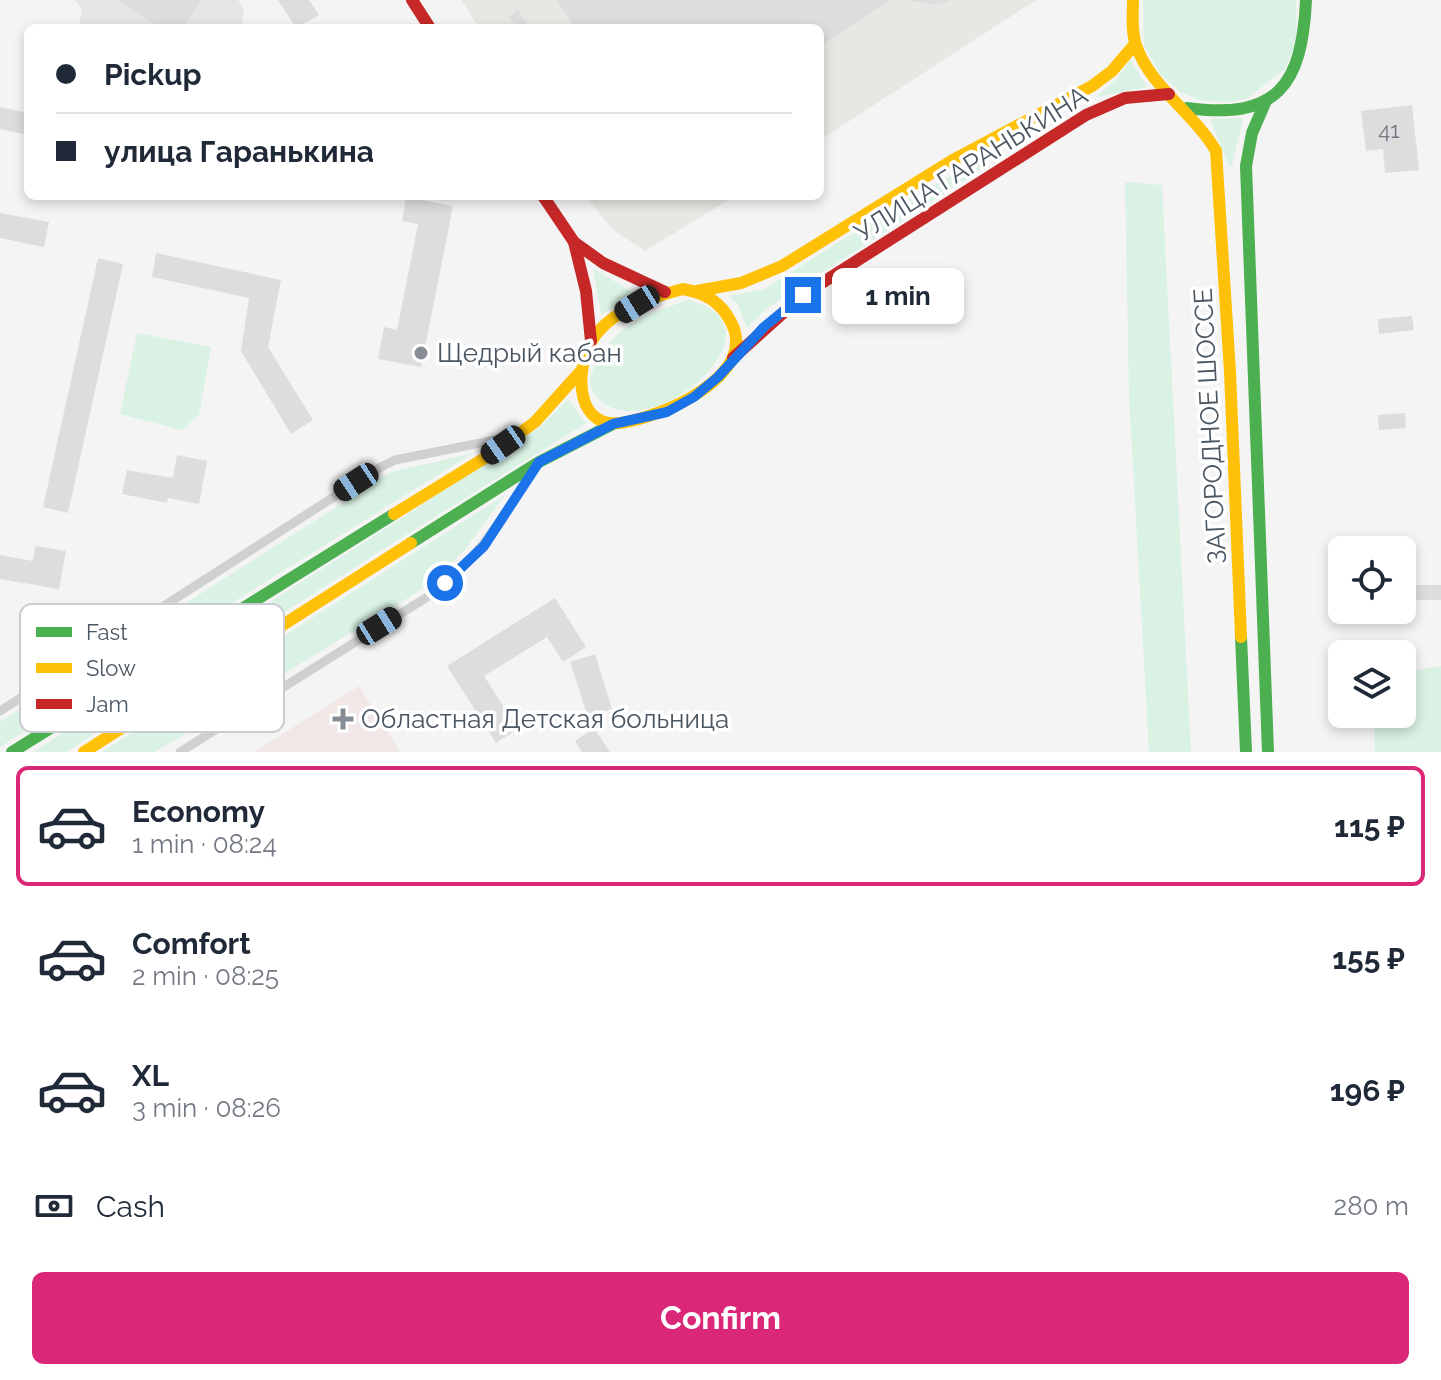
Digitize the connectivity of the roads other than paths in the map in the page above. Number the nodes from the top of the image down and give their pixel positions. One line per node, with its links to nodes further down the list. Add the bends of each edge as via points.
1 (412, 0): 4 (main road)
2 (1133, 0): 5 (main road)
3 (1306, 0): 7 (main road, ЗАГОРОДНОЕ ШОССЕ, via 1304,48 1295,69)
4 (427, 24)
5 (1135, 44): 6 (main road, ЗАГОРОДНОЕ ШОССЕ); 11 (main road, УЛИЦА ГАРАНЬКИНА, via 1092,86 951,161 782,266 741,283)
6 (1169, 94): 8 (main road, ЗАГОРОДНОЕ ШОССЕ); 14 (main road, УЛИЦА ГАРАНЬКИНА, via 1125,98 1086,115 803,295)
7 (1265, 103): 8 (main road, via 1215,114); 32 (main road, ЗАГОРОДНОЕ ШОССЕ, via 1246,166)
8 (1187, 108): 31 (main road, ЗАГОРОДНОЕ ШОССЕ, via 1216,151)
9 (546, 200): 10 (main road)
10 (574, 242): 12 (main road, via 603,263); 13 (main road)
11 (697, 291): 12 (main road); 14 (main road, via 718,302 731,317 737,338)
12 (665, 292): 13 (main road, via 610,321)
13 (591, 341): 15 (main road)
14 (733, 358): 16 (main road, via 694,397 667,412)
15 (579, 373): 16 (main road, via 587,407); 17 (main road)
16 (613, 424): 18 (main road)
17 (518, 435): 19 (street, via 395,460); 20 (main road)
18 (539, 462): 21 (main road); 22 (street, via 484,546 459,573)
19 (167, 604)
20 (248, 604)
21 (284, 625)
22 (284, 685)
23 (20, 698): 24 (street)
24 (0, 711)
25 (44, 732): 28 (main road)
26 (115, 732): 29 (main road)
27 (211, 732): 30 (street)
28 (12, 752)
29 (84, 752)
30 (180, 752)
31 (1246, 752)
32 (1268, 752)

